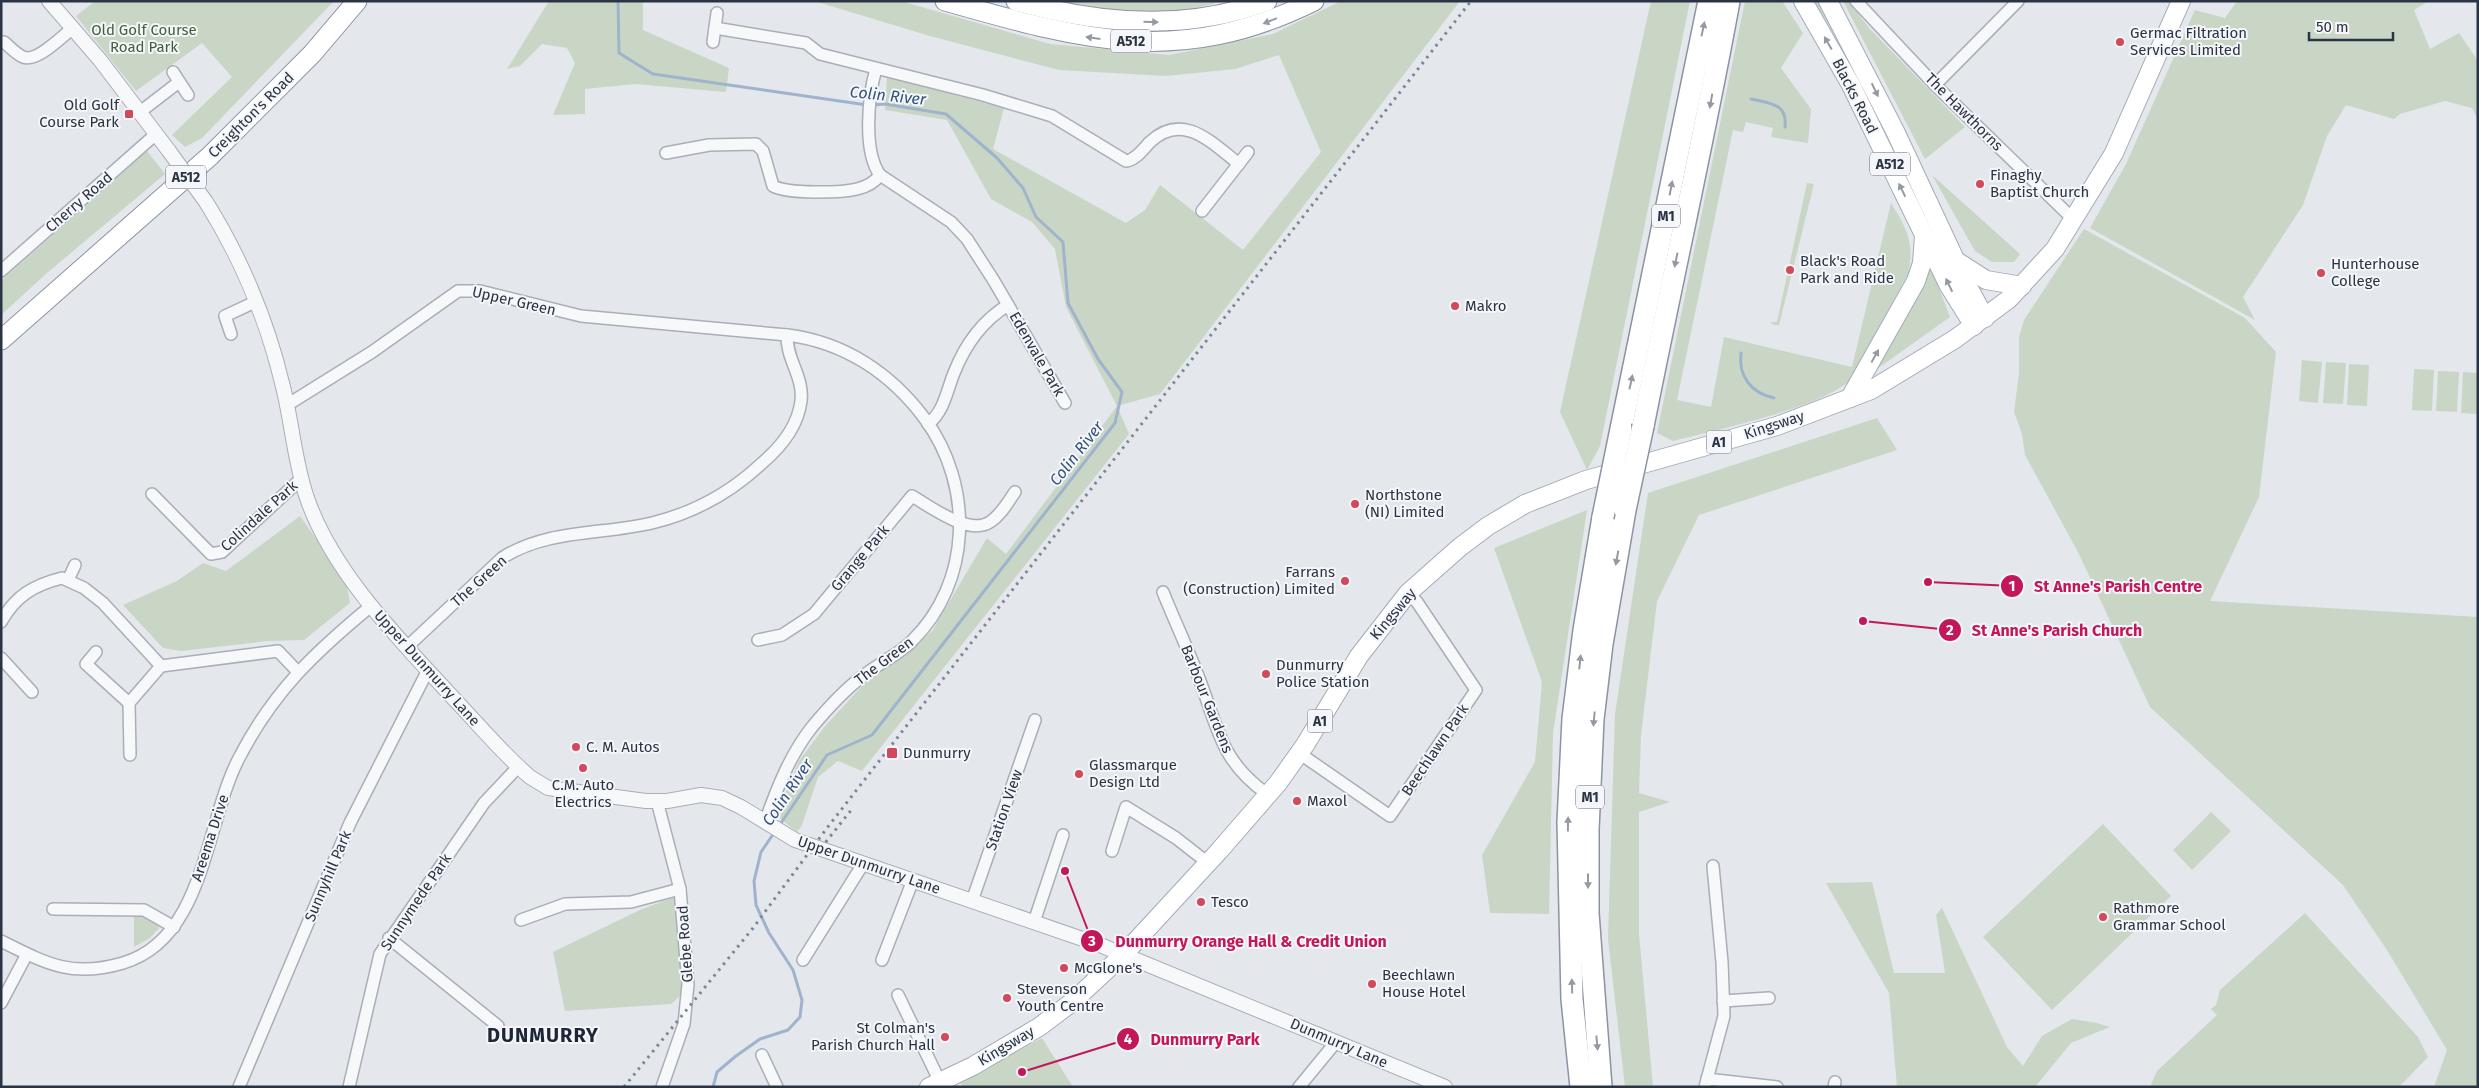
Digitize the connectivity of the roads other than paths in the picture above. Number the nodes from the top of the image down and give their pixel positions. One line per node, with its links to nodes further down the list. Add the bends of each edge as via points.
1 (49, 1): 15 (street, Upper Dunmurry Lane)
2 (357, 1): 40 (highway, Creighton's Road / A512, via 312,54 210,156)
3 (945, 1): 6 (highway, A512, one-way to 3, via 1269,22 1232,33 1175,42 1068,34)
4 (1016, 1): 5 (highway, A512, one-way to 5, via 1071,15 1164,22 1228,14)
5 (1266, 1)
6 (1314, 1)
7 (1709, 1): 104 (highway, M1, one-way to 7, bridge, via 1572,999 1568,822 1574,711 1603,516)
8 (1729, 1): 105 (highway, M1, one-way to 105, bridge, via 1625,510 1593,719 1588,913)
9 (1803, 1): 30 (main road, Blacks Road / A512, one-way to 9, via 1850,85)
10 (1828, 1): 31 (main road, Blacks Road / A512, one-way to 31, via 1887,115)
11 (1856, 1): 20 (street, The Hawthorns)
12 (2018, 1): 20 (street)
13 (2181, 1): 29 (main road, A1, via 2120,141)
14 (718, 12): 16 (street)
15 (73, 28): 17 (street, via 38,56 29,58); 22 (street, Upper Dunmurry Lane)
16 (715, 28): 18 (street); 19 (street, via 806,43 820,54)
17 (4, 42)
18 (713, 42)
19 (876, 69): 26 (street, via 1052,116 1126,162 1163,132 1179,129 1205,138); 27 (street, via 870,89 870,152)
20 (1935, 85): 29 (street, The Hawthorns)
21 (188, 94): 22 (street, via 176,77)
22 (140, 112): 23 (street, Upper Dunmurry Lane)
23 (156, 134): 32 (street, Cherry Road); 34 (street, Upper Dunmurry Lane, bridge, via 228,238)
24 (1248, 152): 26 (street)
25 (666, 153): 27 (street, via 709,145 756,144 763,150 774,186 785,190 856,189 870,185)
26 (1239, 164): 28 (street)
27 (880, 175): 35 (street, Edenvale Park, via 951,222 979,257)
28 (1202, 211)
29 (2074, 220): 33 (main road, A1, via 2055,249)
30 (1924, 234): 36 (main road, Blacks Road / A512, one-way to 30, via 1953,293); 41 (main road, one-way to 30, via 1916,281 1922,263)
31 (1955, 260): 33 (main road, via 1986,280); 36 (main road, Blacks Road / A512)
32 (1, 271)
33 (2022, 286): 36 (main road, A1)
34 (255, 302): 38 (street, via 224,312); 43 (street, Upper Dunmurry Lane)
35 (1008, 304): 42 (street, Edenvale Park); 44 (street, Edenvale Park, via 974,335 941,408)
36 (1979, 322): 41 (main road, Kingsway / A1, via 1890,380)
37 (745, 332): 39 (street, The Green); 43 (street, Upper Green, via 581,316 480,291 458,291 372,352)
38 (231, 334)
39 (787, 335): 44 (street, The Green, via 822,342 872,366 909,399); 56 (street, The Green, via 788,353 802,389 799,410 779,446 753,472 713,499 674,516 651,523 566,535 515,550 502,558)
40 (1, 340)
41 (1850, 398): 52 (main road, Kingsway / A1, via 1777,426 1586,480 1525,504 1460,547)
42 (1065, 403)
43 (288, 405): 45 (street, Upper Dunmurry Lane)
44 (928, 424): 48 (street, The Green, via 950,464 958,494)
45 (302, 478): 47 (street, Colindale Park, via 216,554 211,554); 53 (street, Upper Dunmurry Lane, via 310,507 348,575)
46 (1015, 492): 48 (street, via 991,522 975,527)
47 (152, 494)
48 (960, 522): 55 (street, Grange Park, via 912,496 814,614 782,635); 70 (street, The Green, via 951,577 935,614 910,643 862,676 812,728 789,763)
49 (75, 564): 50 (street)
50 (68, 580): 54 (street, via 62,578 29,589 9,608); 59 (street, via 103,603)
51 (1163, 592): 68 (street, Barbour Gardens, via 1225,750 1238,769)
52 (1408, 593): 65 (main road, Kingsway / A1, via 1359,656); 65 (street, Beechlawn Park, via 1476,690 1390,816)
53 (371, 606): 56 (street, Upper Dunmurry Lane); 61 (street, Areema Drive)
54 (1, 622)
55 (758, 640)
56 (408, 647): 60 (street, Upper Dunmurry Lane)
57 (96, 652): 63 (street, via 86,664)
58 (1, 658): 62 (street)
59 (161, 666): 61 (street, via 278,651); 63 (street)
60 (428, 670): 67 (street, Upper Dunmurry Lane); 98 (street, Sunnyhill Park, via 350,823)
61 (297, 671): 82 (street, Areema Drive, via 257,725 237,760 192,892)
62 (32, 692)
63 (129, 702): 66 (street)
64 (1035, 720): 78 (street, Station View)
65 (1299, 754): 68 (main road, Kingsway / A1)
66 (130, 755)
67 (518, 767): 69 (street, Upper Dunmurry Lane, via 548,788); 83 (street, Sunnymede Park, via 484,803)
68 (1267, 794): 73 (main road, Kingsway / A1)
69 (657, 801): 70 (street, Upper Dunmurry Lane, via 713,796 741,807); 77 (street, Glebe Road)
70 (767, 823): 74 (street, Upper Dunmurry Lane, via 787,836)
71 (1063, 835): 81 (street)
72 (1112, 851): 73 (street, via 1126,807 1176,838)
73 (1208, 863): 86 (main road, Kingsway / A1)
74 (863, 864): 76 (street, Upper Dunmurry Lane); 87 (street)
75 (1713, 866): 91 (street)
76 (913, 880): 78 (street, Upper Dunmurry Lane); 88 (street)
77 (680, 889): 80 (street, via 631,902 565,904); 100 (street, Glebe Road, via 688,1002 684,1024)
78 (972, 901): 81 (street, Upper Dunmurry Lane)
79 (53, 909): 82 (street, via 144,910)
80 (521, 920)
81 (1034, 922): 86 (street, Upper Dunmurry Lane)
82 (174, 927): 85 (street, Areema Drive, via 146,954 102,969 67,969)
83 (389, 938): 93 (street); 99 (street, Sunnymede Park, via 380,954)
84 (1, 941): 85 (street, Areema Drive)
85 (27, 954): 92 (street)
86 (1123, 954): 94 (street, Dunmurry Lane); 96 (main road, Kingsway / A1, via 1047,1021)
87 (803, 960)
88 (882, 960)
89 (898, 995): 96 (street)
90 (1769, 998): 91 (street)
91 (1723, 1001): 97 (street, via 1724,1016)
92 (1, 1003)
93 (498, 1026)
94 (1336, 1042): 102 (street); 103 (street, Dunmurry Lane)
95 (762, 1055): 101 (street)
96 (945, 1083)
97 (1706, 1083): 106 (street)
98 (239, 1087)
99 (349, 1087)
100 (662, 1087)
101 (777, 1087)
102 (1299, 1087)
103 (1444, 1087)
104 (1581, 1087)
105 (1601, 1087)
106 (1777, 1087)

